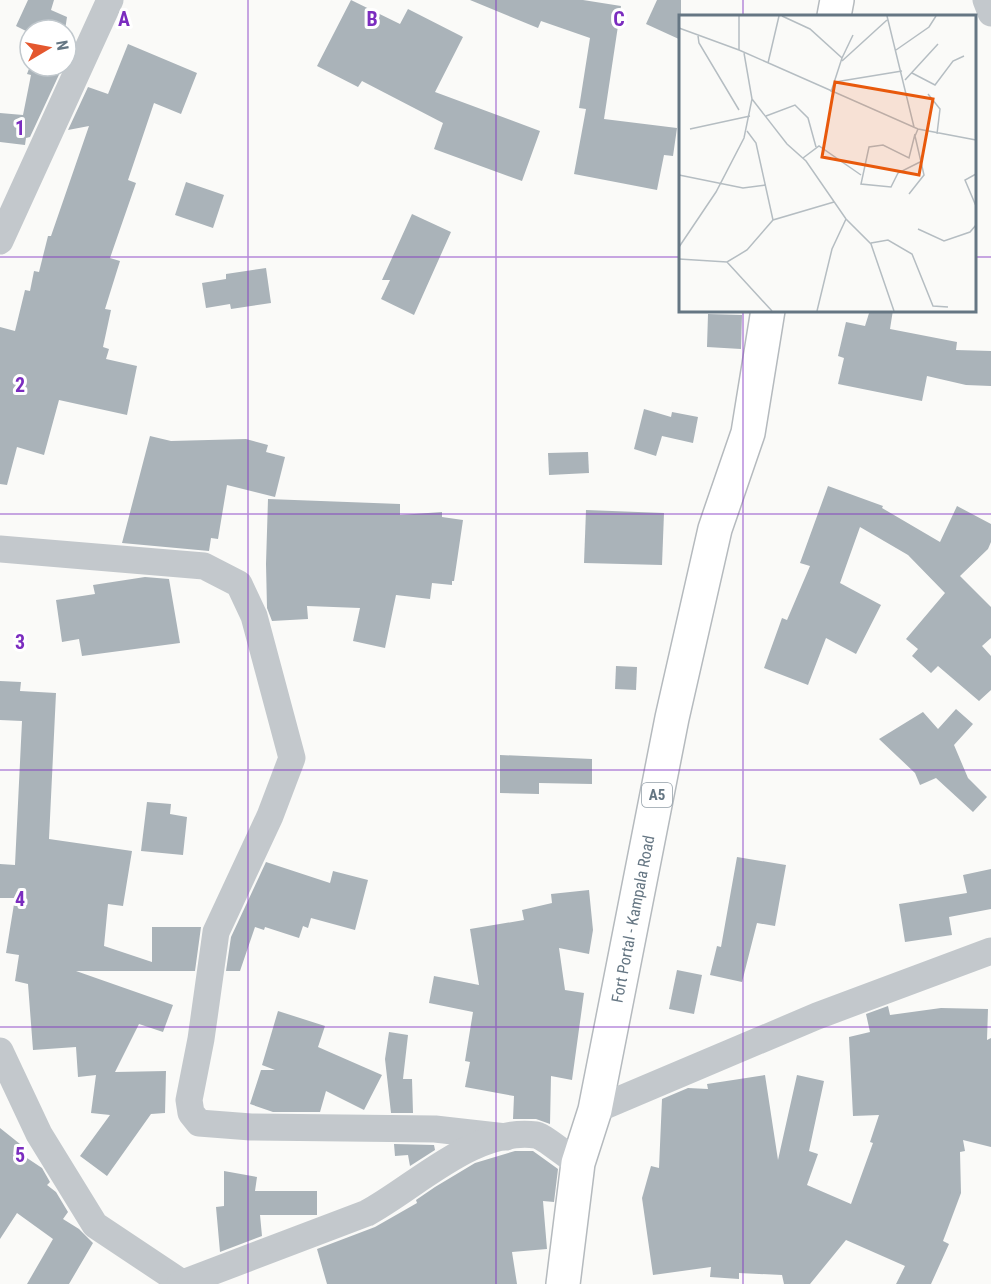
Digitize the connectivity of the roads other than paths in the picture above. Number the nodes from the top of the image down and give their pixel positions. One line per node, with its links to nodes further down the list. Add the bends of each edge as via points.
1 (110, 0): 6 (street)
2 (837, 0): 5 (main road)
3 (986, 0): 4 (street)
4 (991, 13)
5 (834, 15)
6 (0, 241)
7 (768, 312): 11 (main road, Fort Portal - Kampala Road / A5, via 748,433 715,529 675,707)
8 (0, 549): 12 (street, via 204,566 239,584 254,616 292,758 270,816 216,932 189,1100 198,1123 435,1129)
9 (991, 951): 11 (street, via 817,1016)
10 (0, 1051): 14 (street, via 39,1134 95,1225)
11 (595, 1110): 13 (main road, Fort Portal - Kampala Road / A5)
12 (506, 1137): 13 (street, via 537,1135); 14 (street, via 444,1161 396,1198 368,1213)
13 (578, 1163): 15 (main road, Fort Portal - Kampala Road / A5)
14 (181, 1283)
15 (563, 1284)

